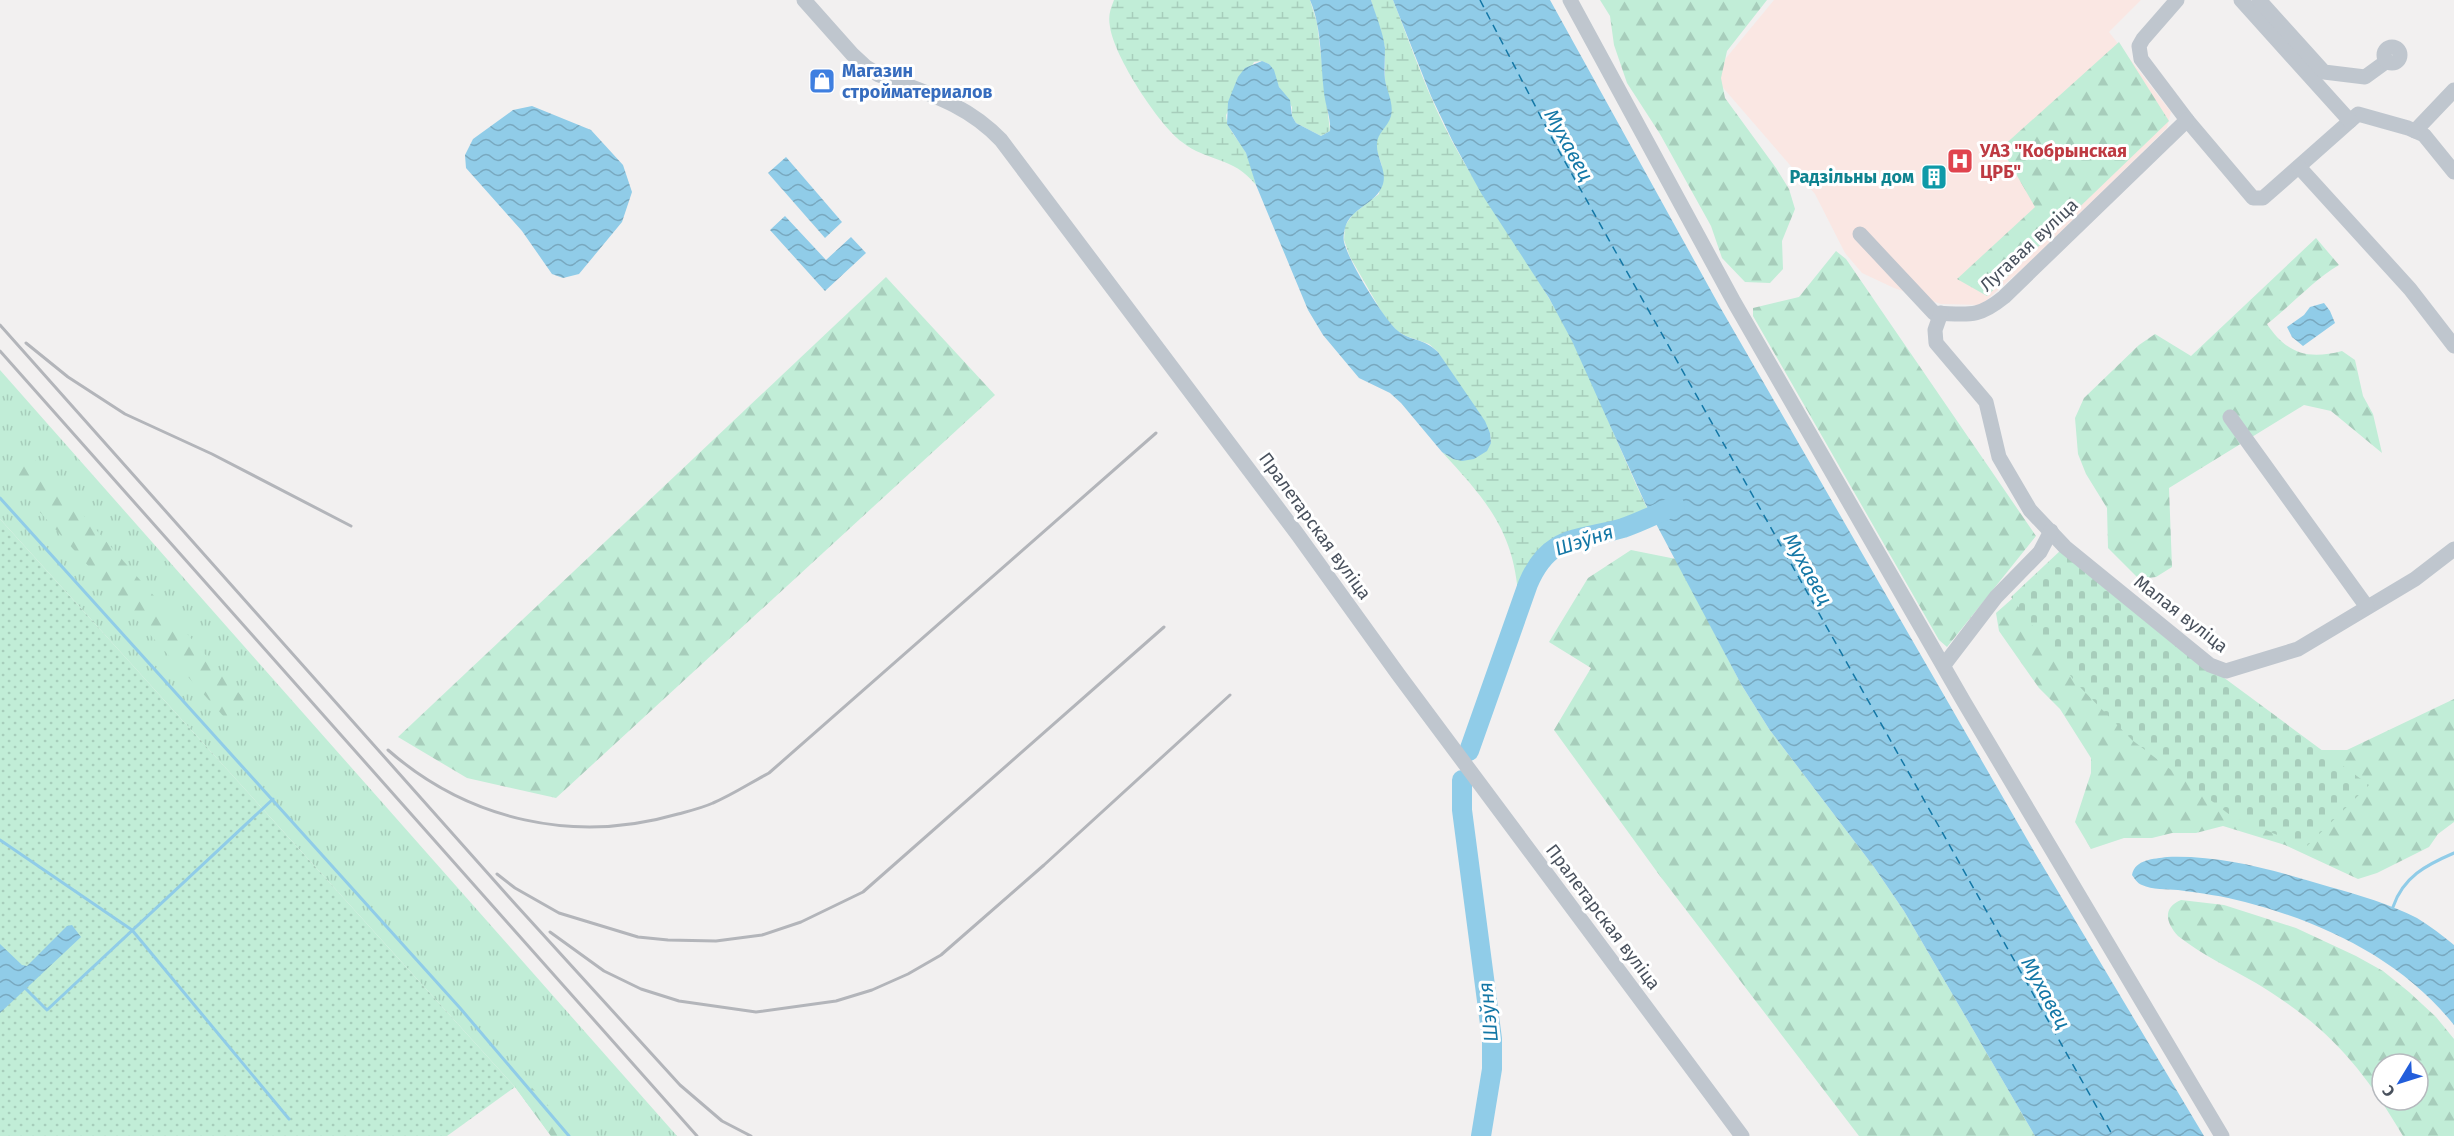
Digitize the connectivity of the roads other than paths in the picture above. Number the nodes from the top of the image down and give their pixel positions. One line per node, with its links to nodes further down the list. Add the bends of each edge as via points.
1 (804, 0): 21 (street, Пралетарская вуліца, via 866,68 968,111 1001,140)
2 (1569, 0): 20 (street, via 1734,302)
3 (2177, 0): 9 (street, via 2139,46 2141,59 2150,73)
4 (2241, 0): 8 (street)
5 (2259, 0): 6 (street, via 2324,72 2365,77)
6 (2387, 61)
7 (2454, 90): 10 (street)
8 (2354, 118): 10 (street); 11 (street)
9 (2187, 120): 11 (street, via 2253,198 2263,198); 14 (street, Лугавая вуліца, via 2004,297 1986,311)
10 (2415, 131): 12 (street, via 2424,135)
11 (2299, 167): 15 (street, via 2410,289)
12 (2454, 172)
13 (1860, 234): 14 (street, via 1928,309)
14 (1941, 313): 17 (street, Малая вуліца, via 1935,330 1939,349 1986,402 1999,457 2030,510)
15 (2454, 346)
16 (2230, 417): 19 (street)
17 (2051, 531): 19 (street, Малая вуліца, via 2210,666 2226,671 2298,649); 20 (street, via 2040,552 1996,597)
18 (2454, 549): 19 (street, Малая вуліца, via 2415,579)
19 (2367, 607)
20 (1944, 665): 22 (street)
21 (1742, 1136)
22 (2222, 1136)

